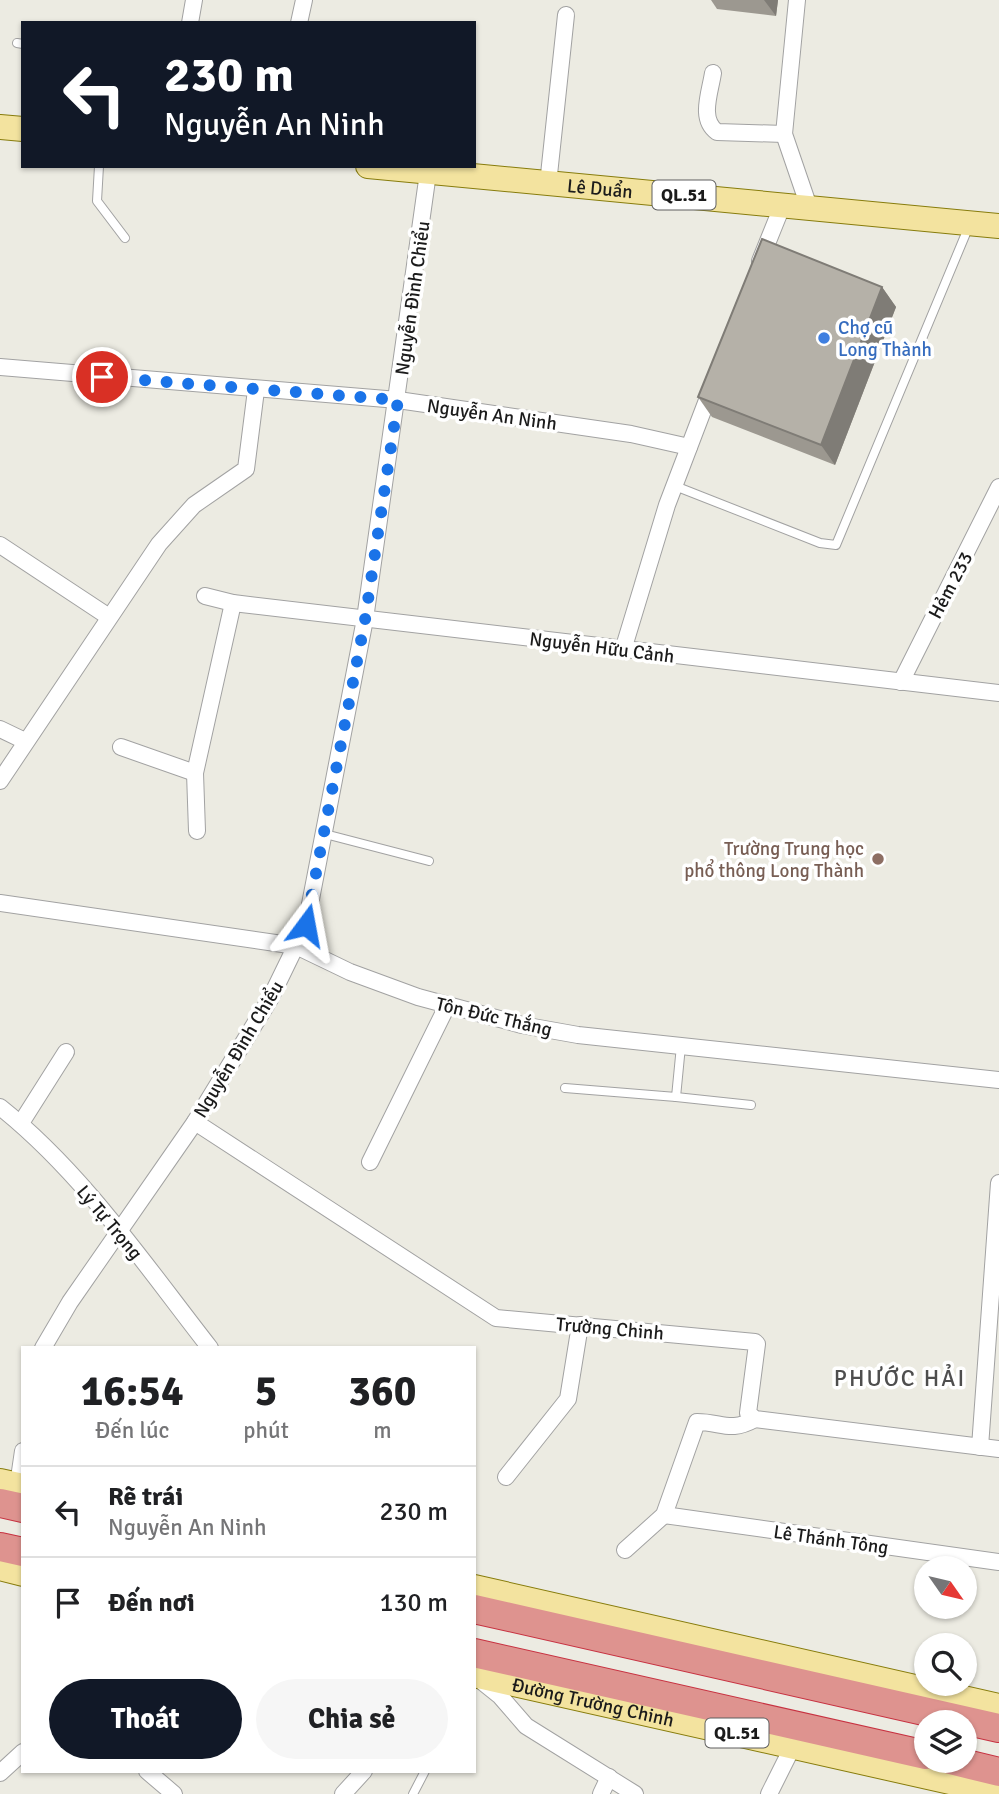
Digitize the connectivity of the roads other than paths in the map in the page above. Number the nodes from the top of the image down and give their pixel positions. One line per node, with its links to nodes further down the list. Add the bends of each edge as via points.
1 (194, 0): 5 (street)
2 (304, 0): 6 (street)
3 (797, 0): 10 (street)
4 (566, 15): 14 (street)
5 (190, 21)
6 (299, 21)
7 (713, 74): 10 (street, via 706,119 710,127 717,132)
8 (0, 127): 9 (main road)
9 (21, 129)
10 (784, 134): 16 (street)
11 (99, 168): 19 (lane, via 97,201)
12 (385, 168): 13 (main road, Lê Duẩn / QL.51)
13 (428, 173): 14 (main road, Lê Duẩn / QL.51); 24 (street, Nguyễn Đình Chiểu)
14 (548, 184): 15 (main road, Lê Duẩn / QL.51)
15 (783, 204): 16 (main road, Lê Duẩn / QL.51); 20 (street)
16 (809, 207): 17 (main road, Lê Duẩn / QL.51)
17 (970, 224): 18 (main road, Lê Duẩn / QL.51); 26 (lane, via 836,545 820,543)
18 (999, 226)
19 (125, 238)
20 (754, 277)
21 (0, 367): 23 (street, Nguyễn An Ninh)
22 (715, 377): 25 (street)
23 (256, 390): 24 (street, Nguyễn An Ninh); 31 (street, via 246,469 178,520)
24 (398, 400): 25 (street, Nguyễn An Ninh); 32 (street, Nguyễn Đình Chiểu)
25 (689, 447): 26 (street)
26 (675, 486): 33 (street)
27 (999, 487): 34 (street, Hẻm 233)
28 (0, 545): 31 (street)
29 (205, 596): 30 (street, Nguyễn Hữu Cảnh)
30 (233, 603): 32 (street, Nguyễn Hữu Cảnh); 39 (street)
31 (109, 617): 37 (street)
32 (365, 620): 33 (street, Nguyễn Hữu Cảnh); 42 (street, Nguyễn Đình Chiểu)
33 (623, 650): 34 (street, Nguyễn Hữu Cảnh)
34 (901, 682): 35 (street, Nguyễn Hữu Cảnh)
35 (999, 693)
36 (0, 729): 37 (street)
37 (25, 741): 40 (street)
38 (121, 747): 39 (street)
39 (195, 773): 41 (street)
40 (0, 781)
41 (197, 831)
42 (325, 834): 43 (lane); 45 (street, Nguyễn Đình Chiểu, via 311,908)
43 (429, 860)
44 (0, 903): 45 (street, Tôn Đức Thắng)
45 (296, 946): 46 (street, Tôn Đức Thắng, via 351,972); 54 (street, Nguyễn Đình Chiểu, via 270,999)
46 (447, 1006): 47 (street, Tôn Đức Thắng, via 578,1035); 56 (street)
47 (681, 1046): 49 (street, Tôn Đức Thắng); 51 (lane)
48 (66, 1052): 55 (street)
49 (999, 1080)
50 (565, 1088): 51 (lane)
51 (676, 1097): 52 (lane)
52 (751, 1105)
53 (0, 1107): 55 (street, Lý Tự Trọng)
54 (195, 1122): 58 (street, Nguyễn Đình Chiểu); 59 (street, Trường Chinh, via 496,1318)
55 (21, 1123): 58 (street, Lý Tự Trọng)
56 (370, 1162)
57 (999, 1183): 63 (street)
58 (120, 1233): 60 (street, Nguyễn Đình Chiểu); 61 (street, Lý Tự Trọng)
59 (580, 1325): 62 (street, Trường Chinh, via 755,1342 748,1413); 66 (street, via 568,1399)
60 (44, 1346)
61 (208, 1346)
62 (755, 1419): 63 (street); 68 (street, via 731,1428 697,1422)
63 (980, 1447): 64 (street)
64 (999, 1449)
65 (21, 1460): 67 (street)
66 (506, 1476)
67 (13, 1495)
68 (664, 1515): 70 (street); 72 (street, Lê Thánh Tông)
69 (0, 1547): 71 (highway)
70 (625, 1550)
71 (21, 1552)
72 (999, 1562)
73 (0, 1568): 74 (main road)
74 (21, 1573)
75 (476, 1587): 80 (main road)
76 (476, 1609): 81 (highway)
77 (476, 1666): 82 (main road, Đường Trường Chinh / QL.51)
78 (476, 1666): 83 (highway, Đường Trường Chinh / QL.51)
79 (476, 1667): 91 (street, via 526,1726)
80 (999, 1706)
81 (999, 1728)
82 (793, 1746): 92 (main road, Đường Trường Chinh / QL.51); 98 (street)
83 (914, 1753)
84 (21, 1754): 87 (street)
85 (977, 1767): 86 (highway)
86 (999, 1772)
87 (0, 1773)
88 (149, 1773): 93 (street)
89 (362, 1773): 94 (street)
90 (424, 1773): 95 (lane)
91 (609, 1777): 96 (street); 97 (street)
92 (999, 1793)
93 (174, 1794)
94 (344, 1794)
95 (413, 1794)
96 (600, 1794)
97 (635, 1794)
98 (769, 1794)

